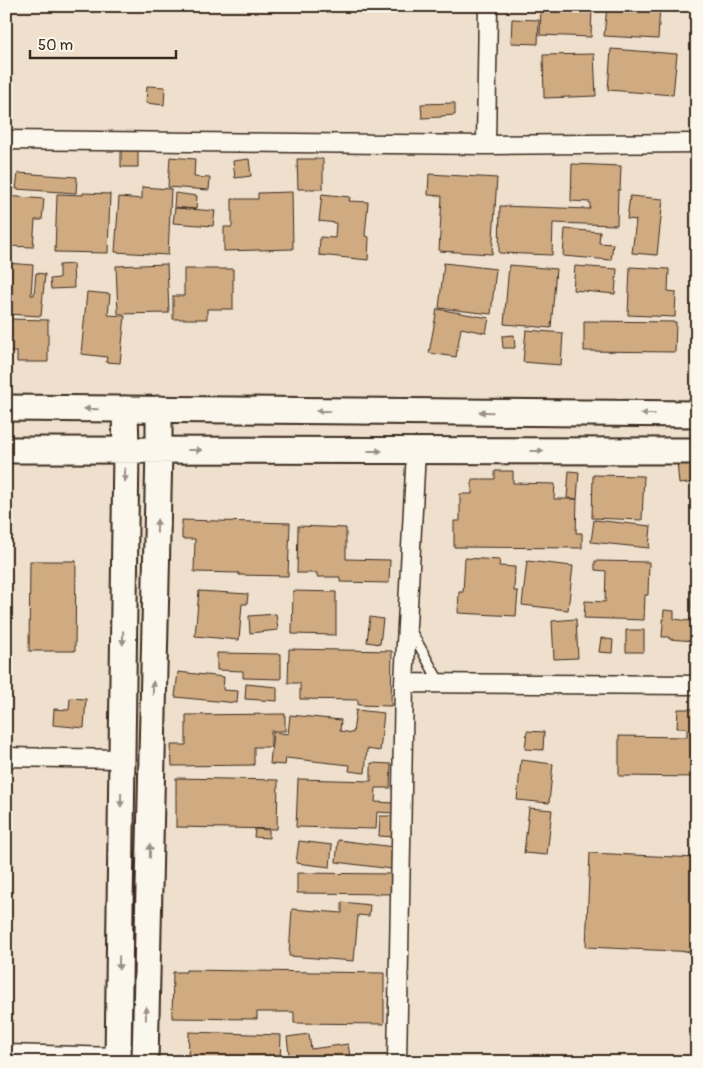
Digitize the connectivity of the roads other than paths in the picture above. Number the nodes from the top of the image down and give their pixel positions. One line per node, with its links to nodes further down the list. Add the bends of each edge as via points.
1 (488, 6): 4 (street)
2 (6, 140): 4 (street)
3 (697, 143): 4 (street)
4 (486, 145)
5 (6, 408): 6 (street, one-way to 5)
6 (125, 409): 7 (street); 10 (street)
7 (159, 409): 8 (street, one-way to 7); 11 (street)
8 (697, 414)
9 (6, 450): 10 (street)
10 (126, 450): 11 (street); 19 (street, one-way to 19)
11 (159, 450): 12 (street, one-way to 12); 22 (street, one-way to 11)
12 (416, 451): 13 (street, one-way to 13); 14 (street)
13 (697, 451)
14 (407, 625): 15 (street); 16 (lane)
15 (404, 683): 16 (street); 23 (street)
16 (440, 683): 17 (street)
17 (697, 685)
18 (6, 757): 19 (street)
19 (122, 759): 21 (street, one-way to 21)
20 (6, 1054): 21 (street)
21 (118, 1059)
22 (145, 1062)
23 (397, 1062)

